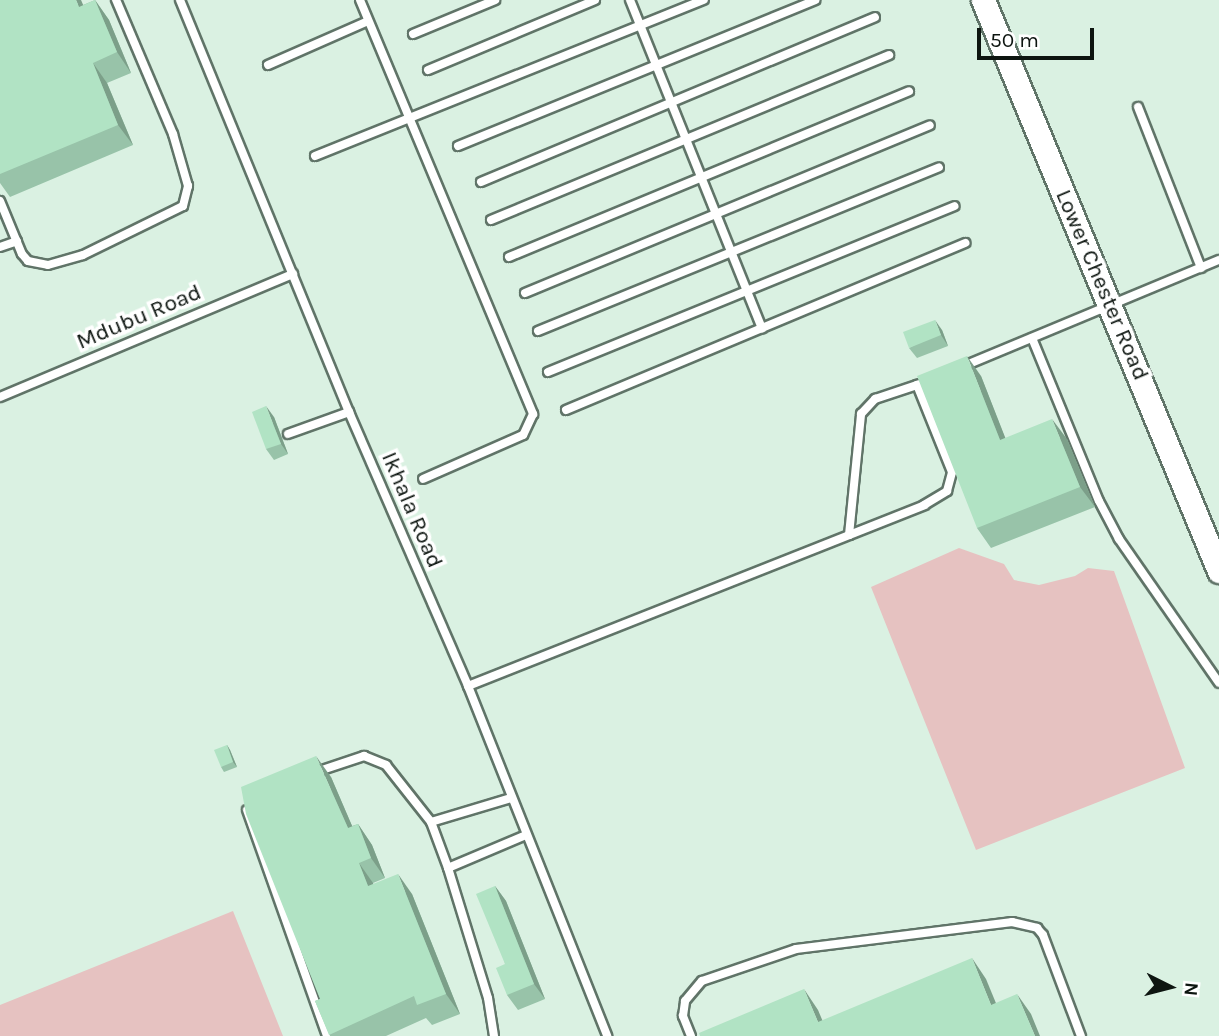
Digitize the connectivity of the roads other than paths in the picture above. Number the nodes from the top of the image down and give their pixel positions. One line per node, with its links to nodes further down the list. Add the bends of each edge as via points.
1 (116, 0): 34 (lane, via 173,134 188,196 183,206 62,264 28,261)
2 (192, 0): 10 (lane)
3 (360, 0): 12 (lane)
4 (495, 0): 14 (lane)
5 (595, 0): 18 (lane)
6 (630, 0): 13 (lane)
7 (704, 0): 13 (lane)
8 (815, 0): 17 (lane)
9 (983, 0): 44 (street, Lower Chester Road)
10 (181, 3): 41 (lane, Ikhala Road)
11 (875, 17): 20 (lane)
12 (368, 21): 16 (lane); 22 (lane)
13 (641, 27): 17 (lane); 22 (lane)
14 (413, 34)
15 (889, 55): 24 (lane)
16 (268, 65)
17 (656, 67): 20 (lane); 25 (lane)
18 (428, 69)
19 (909, 91): 28 (lane)
20 (670, 102): 24 (lane); 29 (lane)
21 (1138, 107): 40 (lane)
22 (410, 120): 26 (lane); 56 (lane, via 533,414 523,435)
23 (930, 125): 32 (lane)
24 (688, 140): 28 (lane); 33 (lane)
25 (458, 146)
26 (315, 156)
27 (939, 167): 37 (lane)
28 (703, 177): 32 (lane); 38 (lane)
29 (481, 182)
30 (0, 201): 34 (lane)
31 (954, 206): 42 (lane)
32 (717, 214): 37 (lane); 43 (lane)
33 (491, 220)
34 (17, 241): 36 (lane)
35 (966, 243): 45 (lane)
36 (0, 247)
37 (733, 251): 42 (lane); 46 (lane)
38 (509, 257)
39 (1219, 260): 40 (lane)
40 (1201, 268): 44 (lane)
41 (293, 274): 52 (lane, Mdubu Road); 54 (lane, Ikhala Road)
42 (747, 292): 45 (lane); 49 (lane)
43 (525, 293)
44 (1111, 306): 47 (lane); 58 (street, Lower Chester Road)
45 (762, 328): 53 (lane)
46 (538, 331)
47 (1032, 338): 48 (lane); 59 (lane, via 1119,539)
48 (958, 369)
49 (548, 372)
50 (927, 381): 51 (lane)
51 (917, 385): 57 (lane, via 875,399 861,414); 57 (lane, via 952,472 947,491)
52 (0, 397)
53 (566, 410)
54 (349, 412): 55 (lane); 60 (lane, Ikhala Road)
55 (288, 435)
56 (423, 479)
57 (849, 535): 60 (lane)
58 (1219, 571)
59 (1219, 683)
60 (468, 686): 63 (lane, Ikhala Road)
61 (304, 776): 64 (lane, via 353,757 376,760 386,765)
62 (254, 797): 67 (lane, via 248,802 249,823)
63 (511, 798): 64 (lane); 65 (lane, Ikhala Road)
64 (431, 822): 66 (lane)
65 (526, 835): 66 (lane); 69 (lane, Ikhala Road)
66 (448, 868): 68 (lane, via 493,1018)
67 (327, 1036)
68 (494, 1036)
69 (607, 1036)
70 (691, 1036): 71 (lane, via 683,1016 685,1001 702,981 796,948 1012,922 1037,928 1043,935)
71 (1081, 1036)

